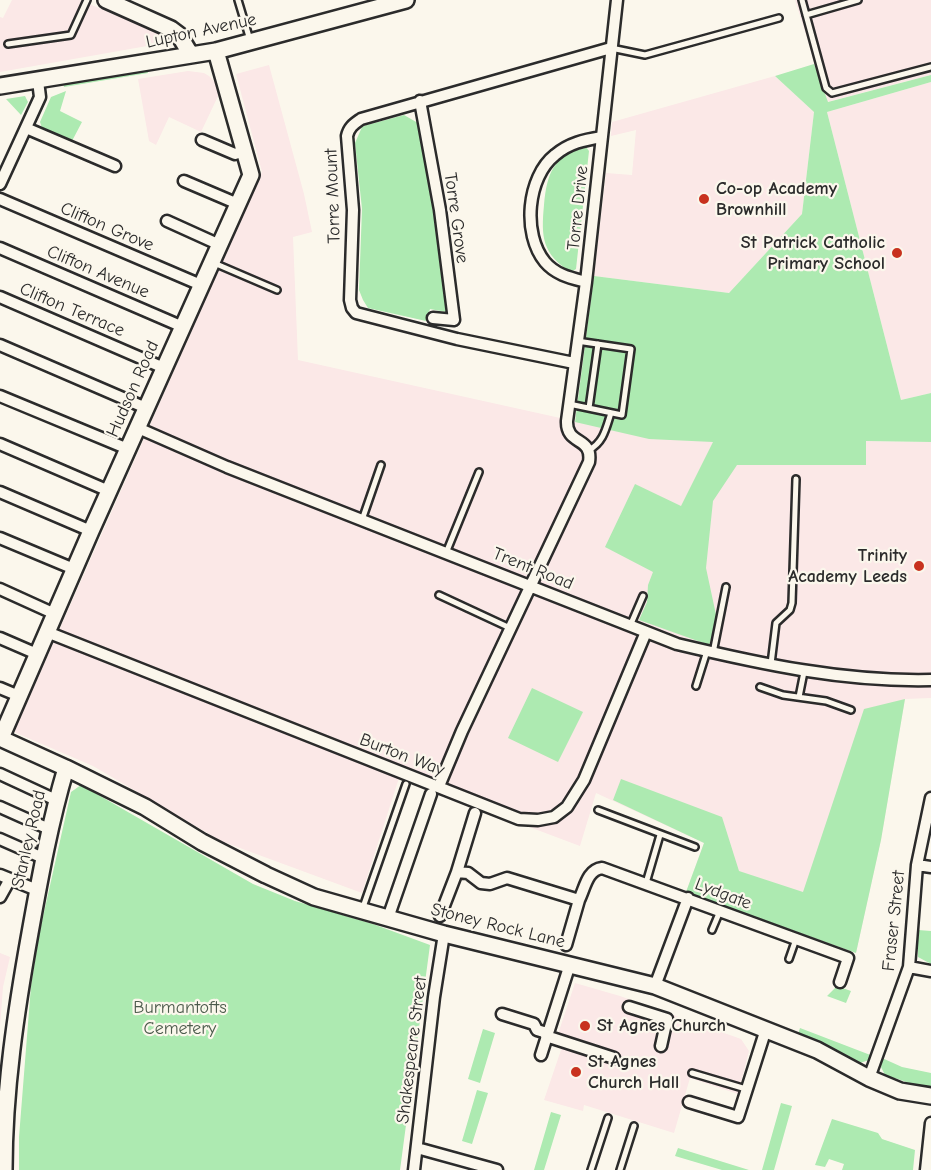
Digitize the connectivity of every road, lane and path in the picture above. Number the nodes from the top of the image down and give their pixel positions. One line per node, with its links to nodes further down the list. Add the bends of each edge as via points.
1 (87, 0): 11 (lane, via 71,35)
2 (106, 0): 14 (street, via 171,29 180,35)
3 (238, 0): 10 (lane)
4 (406, 0): 10 (street, Lupton Avenue)
5 (617, 0): 12 (street, Torre Drive)
6 (802, 0): 8 (lane)
7 (858, 0): 8 (lane)
8 (806, 15): 15 (lane, via 825,88 832,93)
9 (779, 18): 12 (lane, via 645,55)
10 (250, 42): 13 (street, Lupton Avenue)
11 (8, 44)
12 (611, 48): 18 (street, Torre Mount); 20 (street, Torre Drive)
13 (216, 51): 14 (street, Lupton Avenue); 22 (street, Hudson Road)
14 (191, 55): 16 (street, Lupton Avenue)
15 (931, 67)
16 (38, 81): 17 (street, Lupton Avenue); 19 (street, via 40,97)
17 (0, 86)
18 (420, 101): 36 (street, Torre Grove, via 440,210 454,320); 41 (street, Torre Mount, via 362,119 349,129 352,308 362,316)
19 (26, 128): 23 (street); 25 (street)
20 (602, 138): 32 (street, Torre Drive); 32 (street, Torre Drive, via 565,147 545,164 531,211 538,252 546,263 556,272)
21 (202, 140): 22 (street, via 235,154)
22 (244, 152): 27 (street, Hudson Road, via 251,175)
23 (116, 166)
24 (184, 181): 27 (street)
25 (0, 184)
26 (0, 199): 33 (street, Clifton Grove)
27 (238, 204): 29 (street, Hudson Road)
28 (167, 221): 29 (street)
29 (220, 245): 31 (street, Hudson Road)
30 (0, 248): 37 (street, Clifton Avenue)
31 (212, 263): 33 (street, Hudson Road); 34 (lane)
32 (586, 282): 38 (street, Torre Drive)
33 (201, 285): 37 (street, Hudson Road)
34 (277, 290)
35 (0, 297): 42 (street, Clifton Terrace)
36 (433, 318)
37 (183, 327): 42 (street, Hudson Road)
38 (578, 341): 39 (lane); 41 (street, Torre Drive)
39 (598, 344): 46 (lane); 47 (lane, via 631,349 622,415)
40 (0, 345): 45 (street)
41 (574, 363): 44 (street, Torre Drive)
42 (164, 368): 45 (street, Hudson Road)
43 (0, 396): 50 (street)
44 (569, 404): 46 (lane); 51 (street, Torre Drive, via 568,432)
45 (146, 408): 48 (street, Hudson Road)
46 (589, 408): 47 (lane)
47 (611, 413): 51 (lane, via 603,437)
48 (138, 428): 50 (street, Hudson Road); 57 (street, Trent Road)
49 (0, 444): 55 (street)
50 (128, 449): 55 (street, Hudson Road)
51 (589, 450): 62 (street, via 589,462)
52 (381, 465): 57 (lane)
53 (479, 472): 60 (lane)
54 (796, 479): 75 (lane, via 792,603 776,623)
55 (109, 491): 58 (street, Hudson Road)
56 (0, 492): 58 (street)
57 (362, 520): 60 (street, Trent Road)
58 (91, 531): 61 (street, Hudson Road)
59 (0, 538): 61 (street)
60 (446, 553): 62 (street, Trent Road)
61 (74, 569): 67 (street, Hudson Road)
62 (531, 586): 68 (street, Trent Road); 69 (street)
63 (726, 587): 73 (lane)
64 (0, 590): 67 (street)
65 (439, 595): 69 (lane)
66 (644, 596): 68 (lane)
67 (55, 614): 70 (street, Hudson Road)
68 (630, 626): 71 (street, Trent Road)
69 (510, 628): 88 (street)
70 (47, 632): 74 (street, Hudson Road); 88 (street, Burton Way, via 395,770)
71 (646, 632): 73 (street, Trent Road); 88 (street, Burton Way, via 584,780 560,813 546,820 528,821)
72 (0, 638): 74 (street)
73 (710, 652): 75 (street, Trent Road); 78 (lane)
74 (37, 654): 81 (street, Hudson Road)
75 (771, 666): 76 (street, Trent Road)
76 (804, 672): 77 (street, Trent Road, via 893,681); 82 (lane)
77 (931, 680)
78 (696, 686)
79 (760, 687): 82 (lane)
80 (0, 688): 81 (street)
81 (19, 696): 84 (street, Hudson Road)
82 (799, 697): 83 (lane)
83 (851, 710)
84 (0, 738): 85 (street, Stoney Rock Lane)
85 (66, 768): 90 (street, Stanley Road); 108 (street, Stoney Rock Lane, via 266,875 314,897)
86 (0, 774): 90 (street)
87 (406, 784): 108 (lane)
88 (435, 790): 111 (street)
89 (931, 798): 99 (street, Fraser Street)
90 (56, 800): 94 (street, Stanley Road)
91 (0, 807): 94 (street)
92 (597, 810): 95 (lane)
93 (475, 813): 101 (street)
94 (49, 829): 98 (street, Stanley Road)
95 (660, 835): 97 (lane); 103 (lane)
96 (0, 839): 98 (street)
97 (695, 847)
98 (43, 858): 104 (street, Stanley Road)
99 (917, 865): 100 (street); 118 (street, Fraser Street)
100 (931, 867)
101 (457, 872): 107 (street, via 468,873 481,883 507,878); 110 (street)
102 (5, 877): 104 (street); 105 (street)
103 (646, 883): 106 (street, Lydgate); 107 (street, Lydgate, via 596,868)
104 (37, 890): 138 (street, Stanley Road, via 17,1001)
105 (0, 897)
106 (688, 898): 109 (street, Lydgate); 121 (street)
107 (579, 900): 115 (street, Lydgate)
108 (361, 911): 111 (street, Stoney Rock Lane)
109 (720, 911): 112 (lane); 114 (street, Lydgate)
110 (440, 916)
111 (388, 918): 113 (street, Stoney Rock Lane)
112 (712, 930)
113 (444, 933): 117 (street, Stoney Rock Lane); 137 (street, Shakespeare Street)
114 (796, 939): 116 (lane); 120 (street, Lydgate, via 848,958)
115 (566, 945)
116 (789, 959)
117 (570, 964): 121 (street, Stoney Rock Lane); 125 (street)
118 (909, 967): 119 (street); 130 (street, Fraser Street)
119 (931, 971)
120 (840, 982)
121 (655, 986): 124 (street, Stoney Rock Lane)
122 (629, 1008): 126 (street, via 667,1019)
123 (502, 1014): 125 (street, via 534,1024)
124 (766, 1029): 130 (street, Stoney Rock Lane, via 818,1050); 131 (street)
125 (547, 1035): 127 (street); 128 (street)
126 (661, 1046)
127 (541, 1055)
128 (614, 1058)
129 (692, 1073): 131 (lane)
130 (869, 1078): 132 (street, Stoney Rock Lane)
131 (746, 1089): 133 (street, via 738,1117)
132 (931, 1096)
133 (689, 1102)
134 (608, 1118): 141 (lane)
135 (931, 1122): 143 (street)
136 (634, 1126): 142 (lane)
137 (417, 1148): 139 (street, Shakespeare Street); 140 (street)
138 (4, 1170)
139 (414, 1170)
140 (497, 1170)
141 (591, 1170)
142 (620, 1170)
143 (926, 1170)

